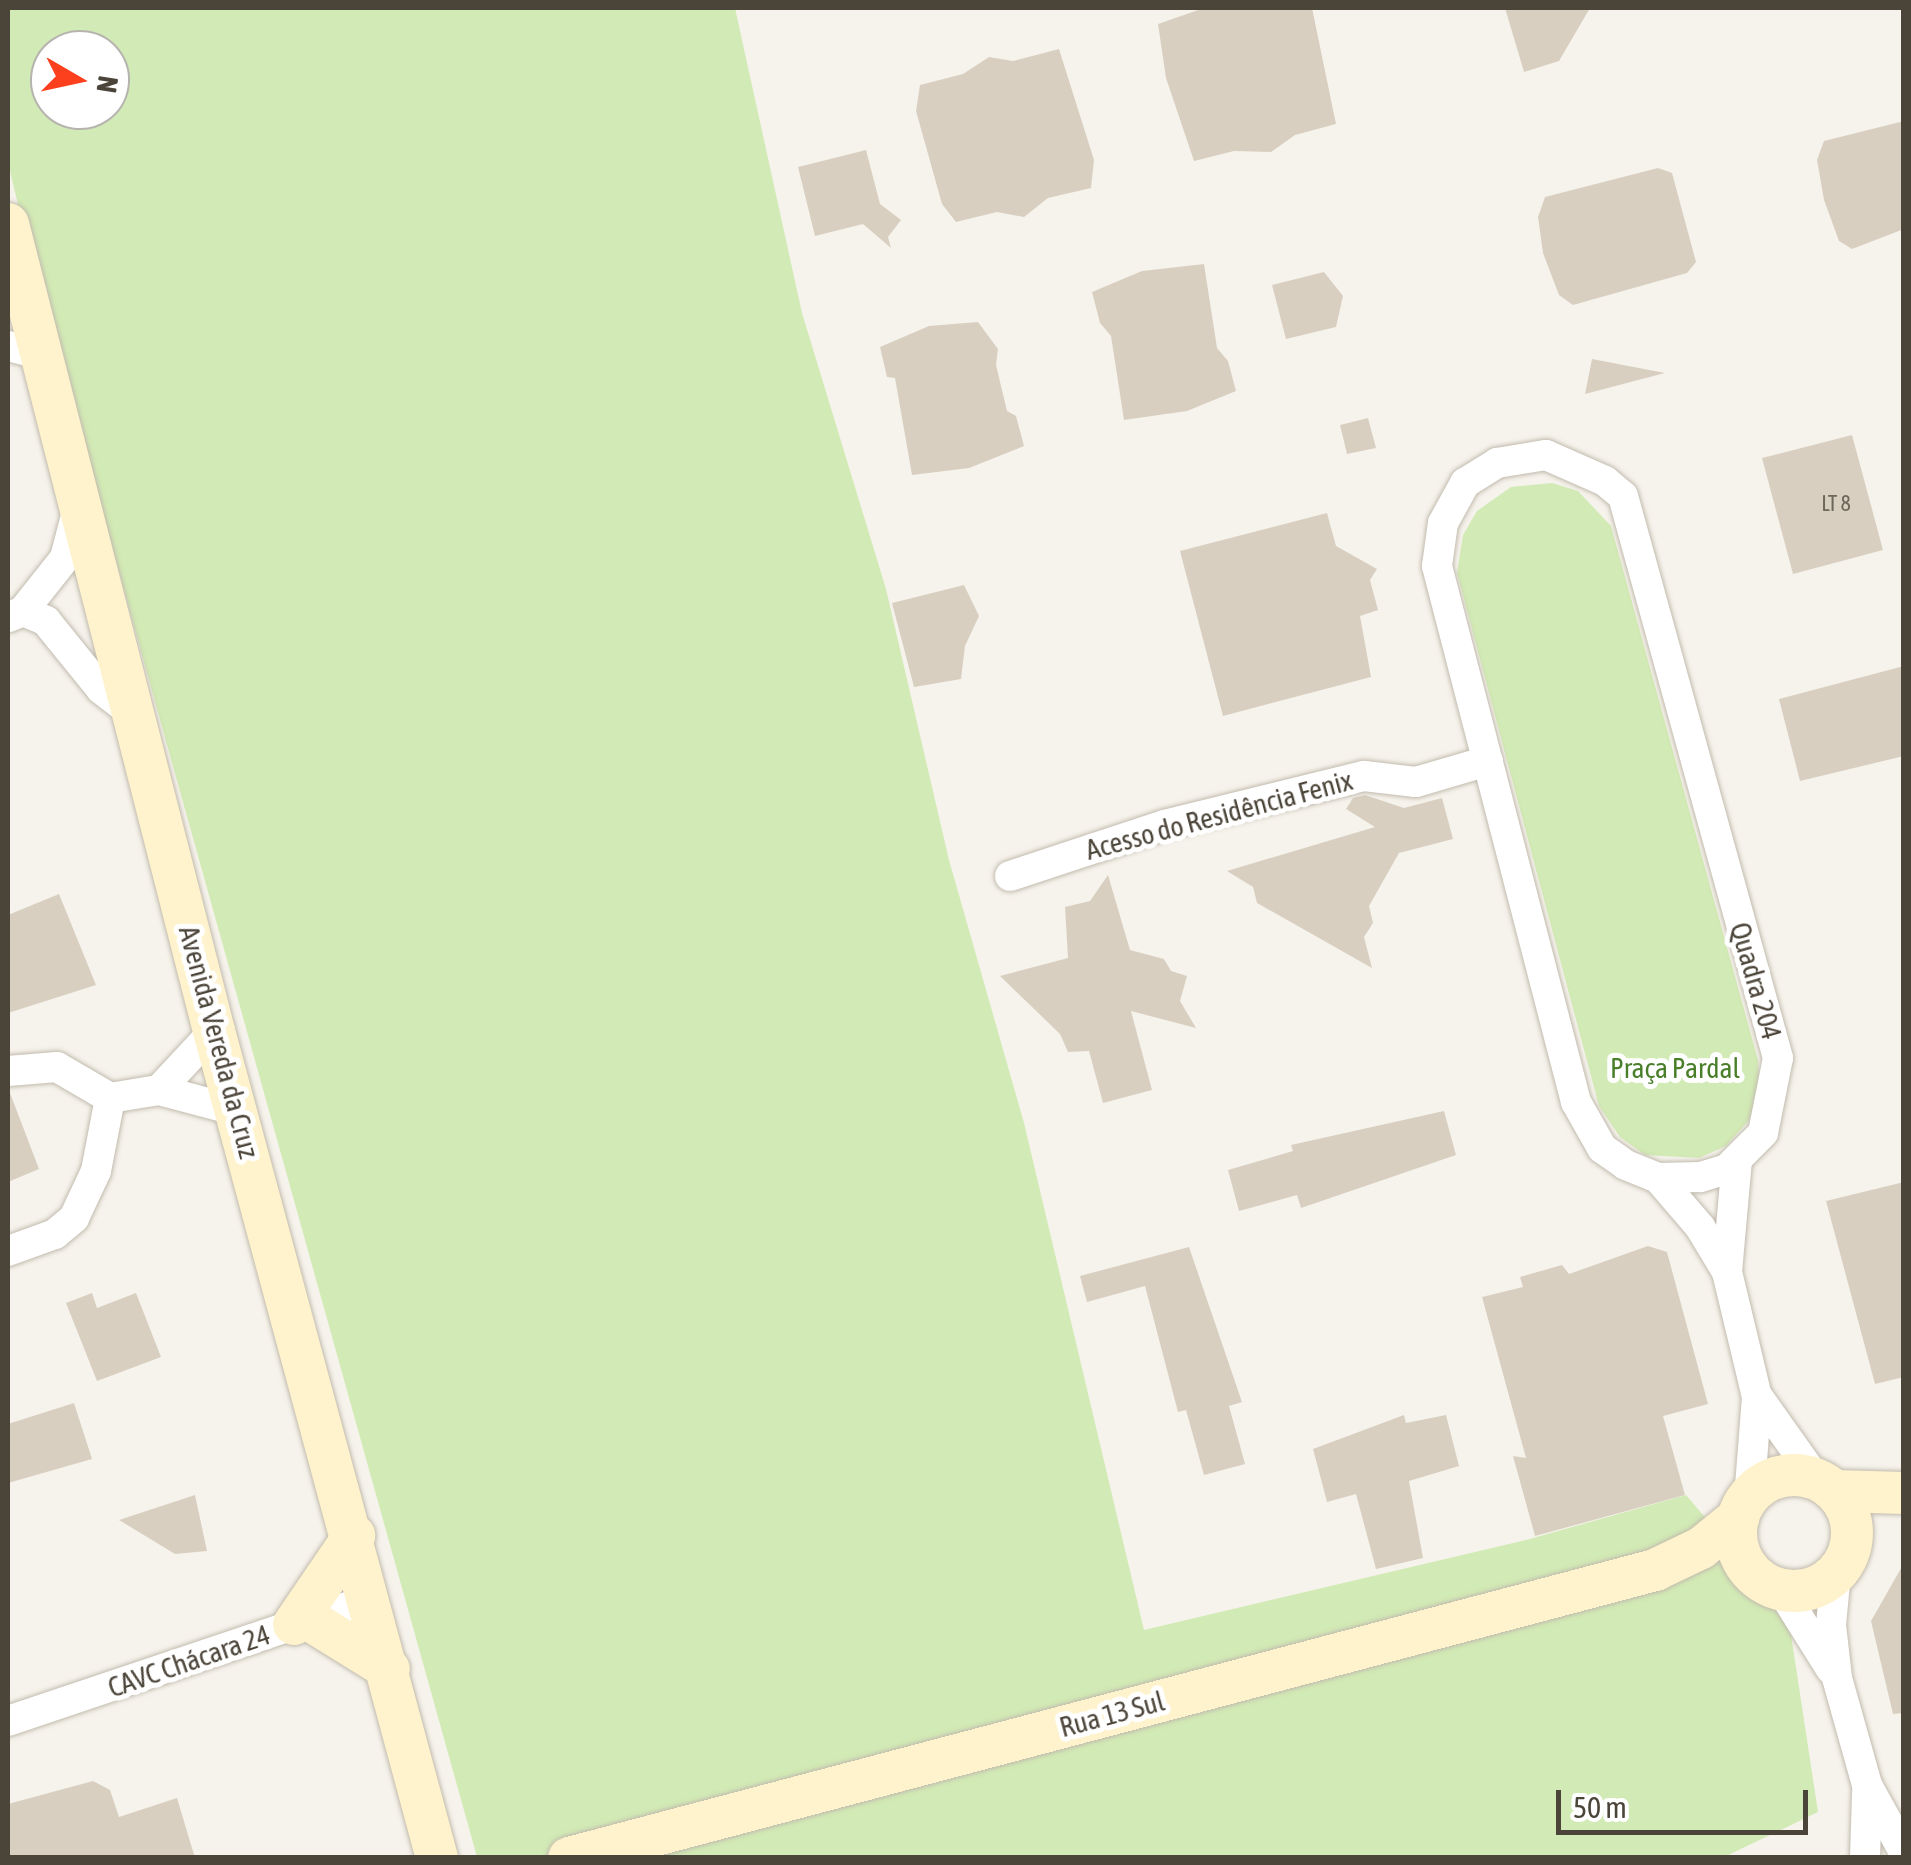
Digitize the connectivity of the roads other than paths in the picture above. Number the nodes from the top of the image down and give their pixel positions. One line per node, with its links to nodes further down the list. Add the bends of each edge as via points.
1 (8, 224): 2 (street, Avenida Vereda da Cruz)
2 (24, 350): 3 (street, Avenida Vereda da Cruz)
3 (78, 506): 4 (street, via 65,558); 5 (street, Avenida Vereda da Cruz)
4 (15, 614): 5 (street, via 46,621 100,689)
5 (136, 716): 8 (street, Avenida Vereda da Cruz)
6 (1488, 760): 7 (street, Acesso do Residência Fenix, via 1416,782 1364,776 1164,825); 13 (street, Quadra 204, via 1437,566 1438,544 1465,483 1497,462 1546,456 1623,496 1778,1058 1763,1133); 14 (street, Quadra 204, via 1576,1102 1602,1148)
7 (1010, 876)
8 (214, 1031): 10 (street); 12 (street, Avenida Vereda da Cruz)
9 (8, 1071): 11 (street, via 57,1068)
10 (159, 1090): 11 (street); 12 (street)
11 (110, 1098): 15 (street, via 96,1171 74,1218 54,1234)
12 (238, 1111): 22 (street, Avenida Vereda da Cruz)
13 (1737, 1162): 14 (street, via 1700,1176); 16 (street)
14 (1658, 1178): 16 (street)
15 (8, 1251)
16 (1727, 1272): 17 (street)
17 (1758, 1397): 18 (street); 20 (street)
18 (1826, 1485): 19 (street); 20 (street, via 1771,1480); 23 (street, via 1851,1515)
19 (1904, 1493)
20 (1744, 1508): 24 (street, Rua 13 Sul, via 1701,1548); 25 (street, via 1738,1552)
21 (1904, 1512): 23 (street)
22 (354, 1536): 26 (street, Avenida Vereda da Cruz); 27 (street)
23 (1842, 1561): 25 (street, via 1813,1588); 29 (street, via 1831,1625)
24 (1654, 1570): 25 (street, Rua 13 Sul); 34 (street, Rua 13 Sul)
25 (1769, 1584): 29 (street)
26 (370, 1599): 27 (street, CAVC Chácara 24); 28 (street, Avenida Vereda da Cruz)
27 (301, 1622): 28 (street); 30 (street, CAVC Chácara 24, via 220,1655)
28 (389, 1669): 33 (street, Avenida Vereda da Cruz)
29 (1836, 1678): 31 (street)
30 (8, 1721)
31 (1867, 1785): 32 (street); 35 (street)
32 (1904, 1852)
33 (436, 1858)
34 (568, 1858)
35 (1865, 1858)

